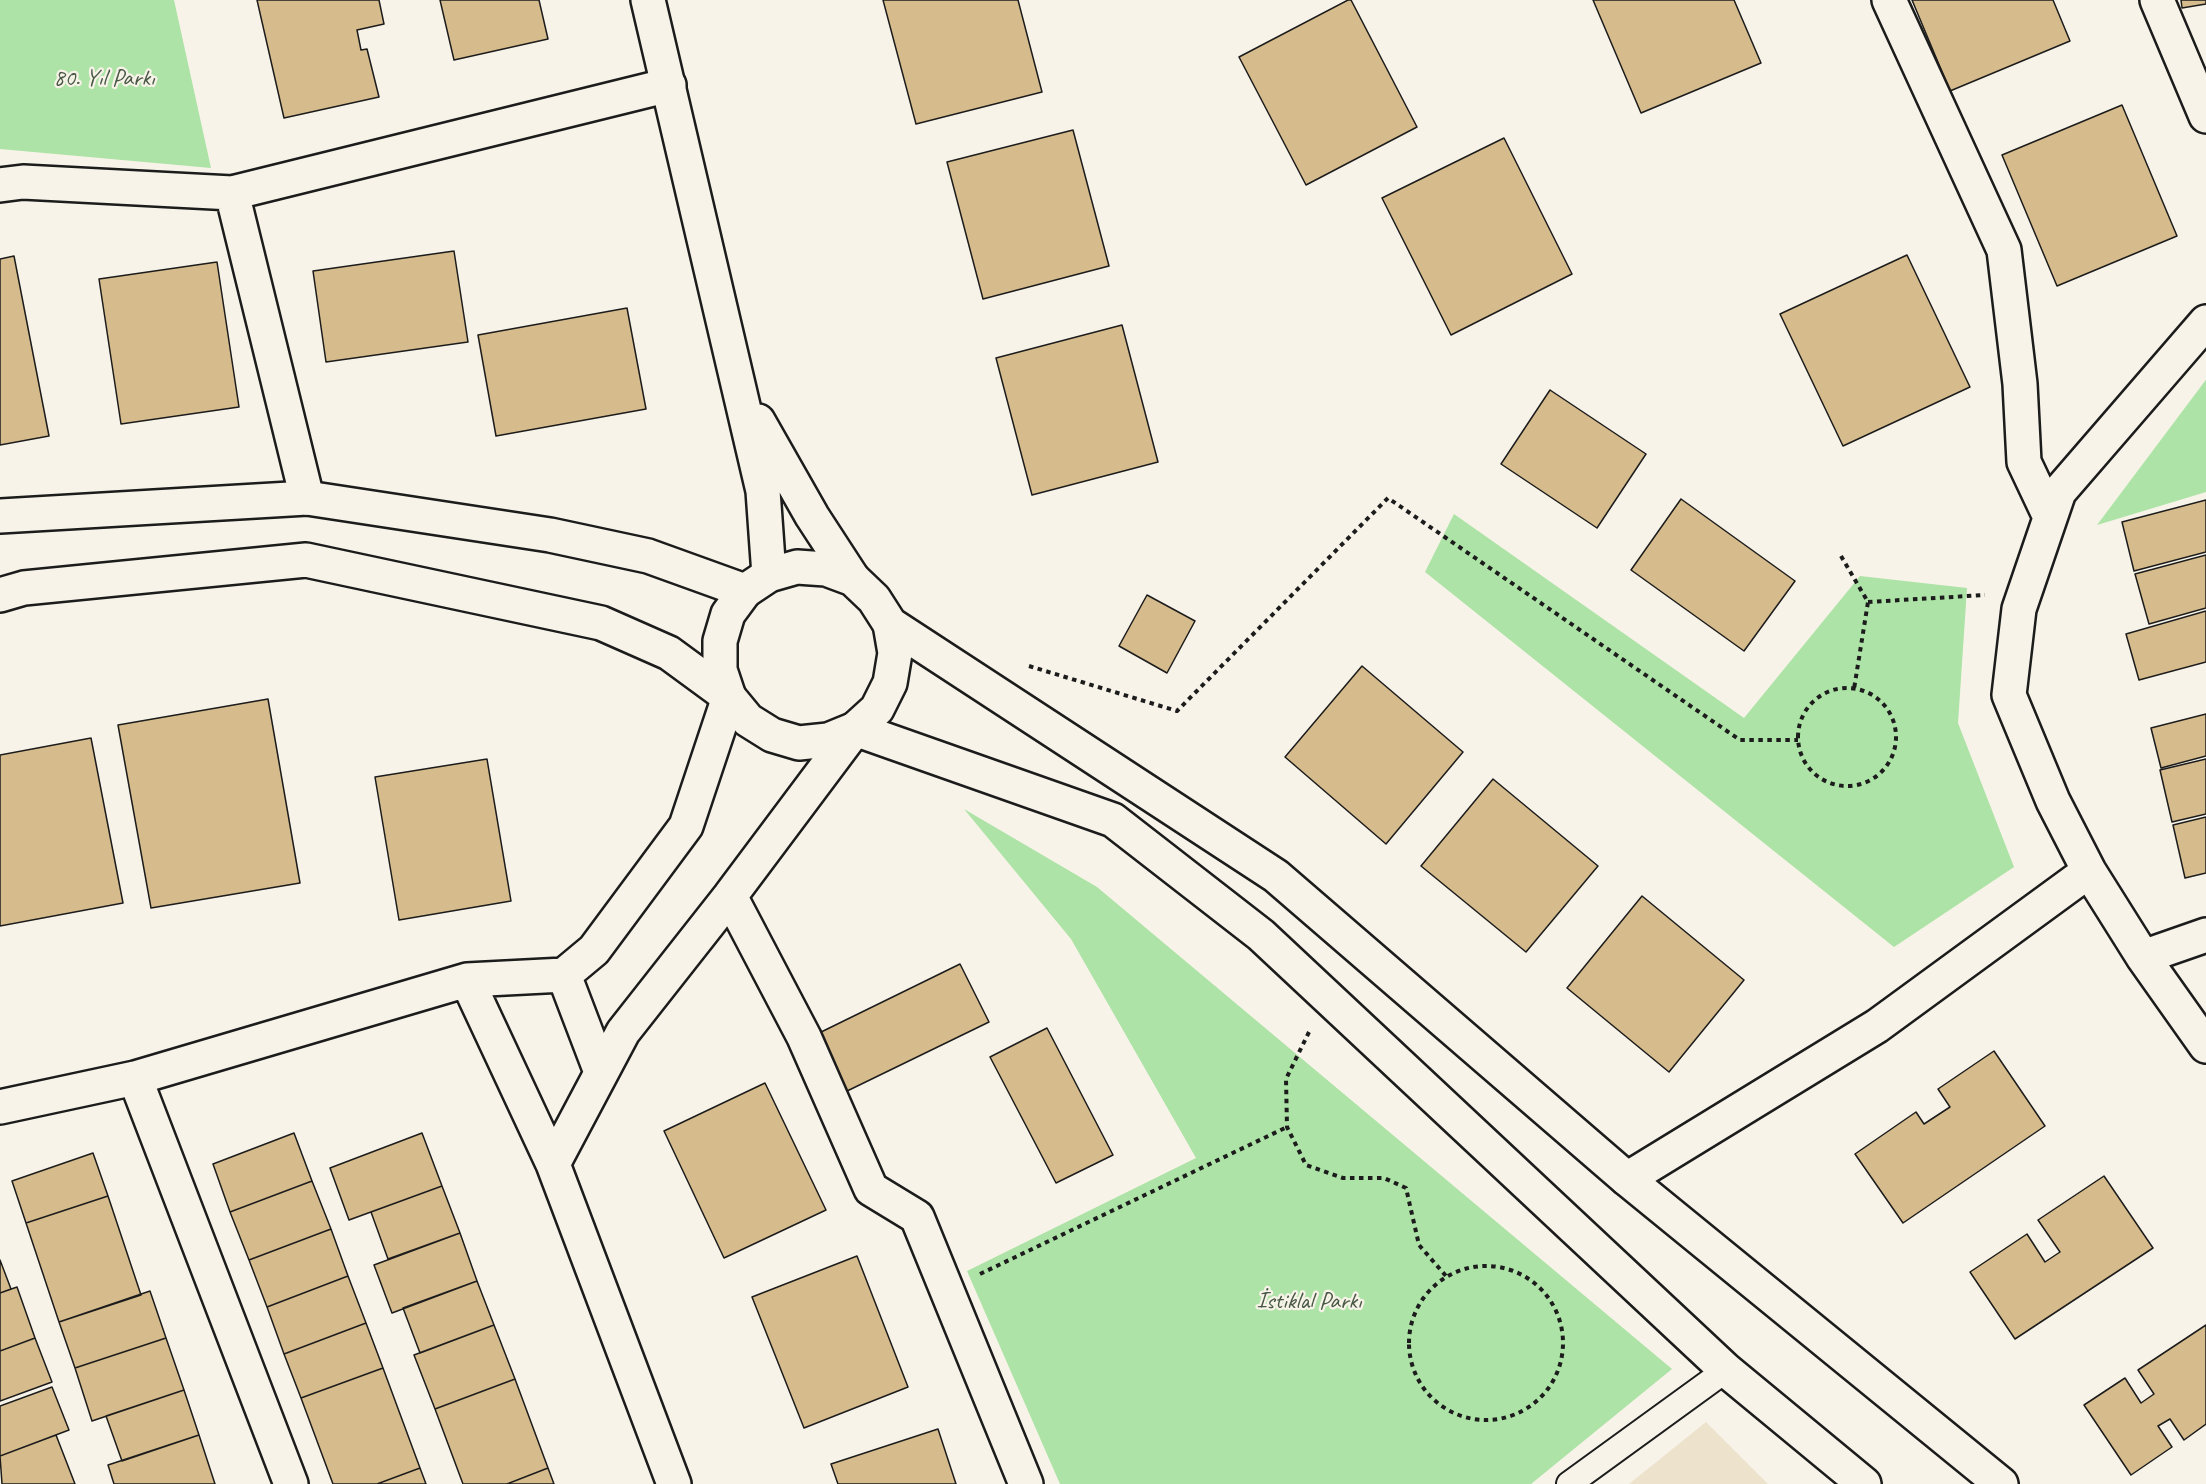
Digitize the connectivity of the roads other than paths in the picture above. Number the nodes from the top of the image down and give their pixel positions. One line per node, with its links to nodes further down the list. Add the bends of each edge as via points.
1 (648, 0): 4 (street)
2 (1888, 0): 12 (street, via 2004,250 2020,384 2024,462)
3 (2157, 0): 5 (street)
4 (669, 85): 7 (street); 9 (street)
5 (2206, 116)
6 (0, 185): 7 (street, via 23,182)
7 (232, 193): 10 (street)
8 (2206, 322): 12 (street, via 2059,492)
9 (739, 388): 13 (street); 14 (street, via 763,491)
10 (307, 498): 11 (street); 14 (street, via 550,535)
11 (0, 516)
12 (2050, 518): 19 (street, via 2019,609 2009,695 2053,801)
13 (853, 579): 14 (street, via 826,569 797,567); 16 (street, via 874,599)
14 (757, 583): 17 (street, via 728,614 720,641 720,670)
15 (0, 595): 17 (street, via 24,588 306,560 601,623 669,653)
16 (890, 624): 18 (street, via 895,653 891,682 877,709); 30 (street, via 1276,876)
17 (729, 697): 18 (street, via 747,720 772,735 799,742 828,740); 23 (street, via 686,826 594,950)
18 (855, 729): 20 (street); 31 (street, via 1113,820 1261,935)
19 (2089, 871): 22 (street); 30 (street, via 1877,1026)
20 (730, 896): 26 (street, via 623,1032); 34 (street, via 804,1037 871,1189 917,1217)
21 (2206, 935): 22 (street)
22 (2143, 957): 25 (street)
23 (564, 975): 24 (street); 26 (street)
24 (467, 980): 27 (street); 29 (street)
25 (2206, 1046)
26 (602, 1072): 29 (street)
27 (135, 1078): 28 (street); 32 (street)
28 (0, 1107)
29 (553, 1164): 33 (street)
30 (1627, 1179): 37 (street)
31 (1726, 1370): 35 (lane); 36 (street)
32 (291, 1484)
33 (674, 1484)
34 (1026, 1484)
35 (1569, 1484)
36 (1864, 1484)
37 (2001, 1484)

